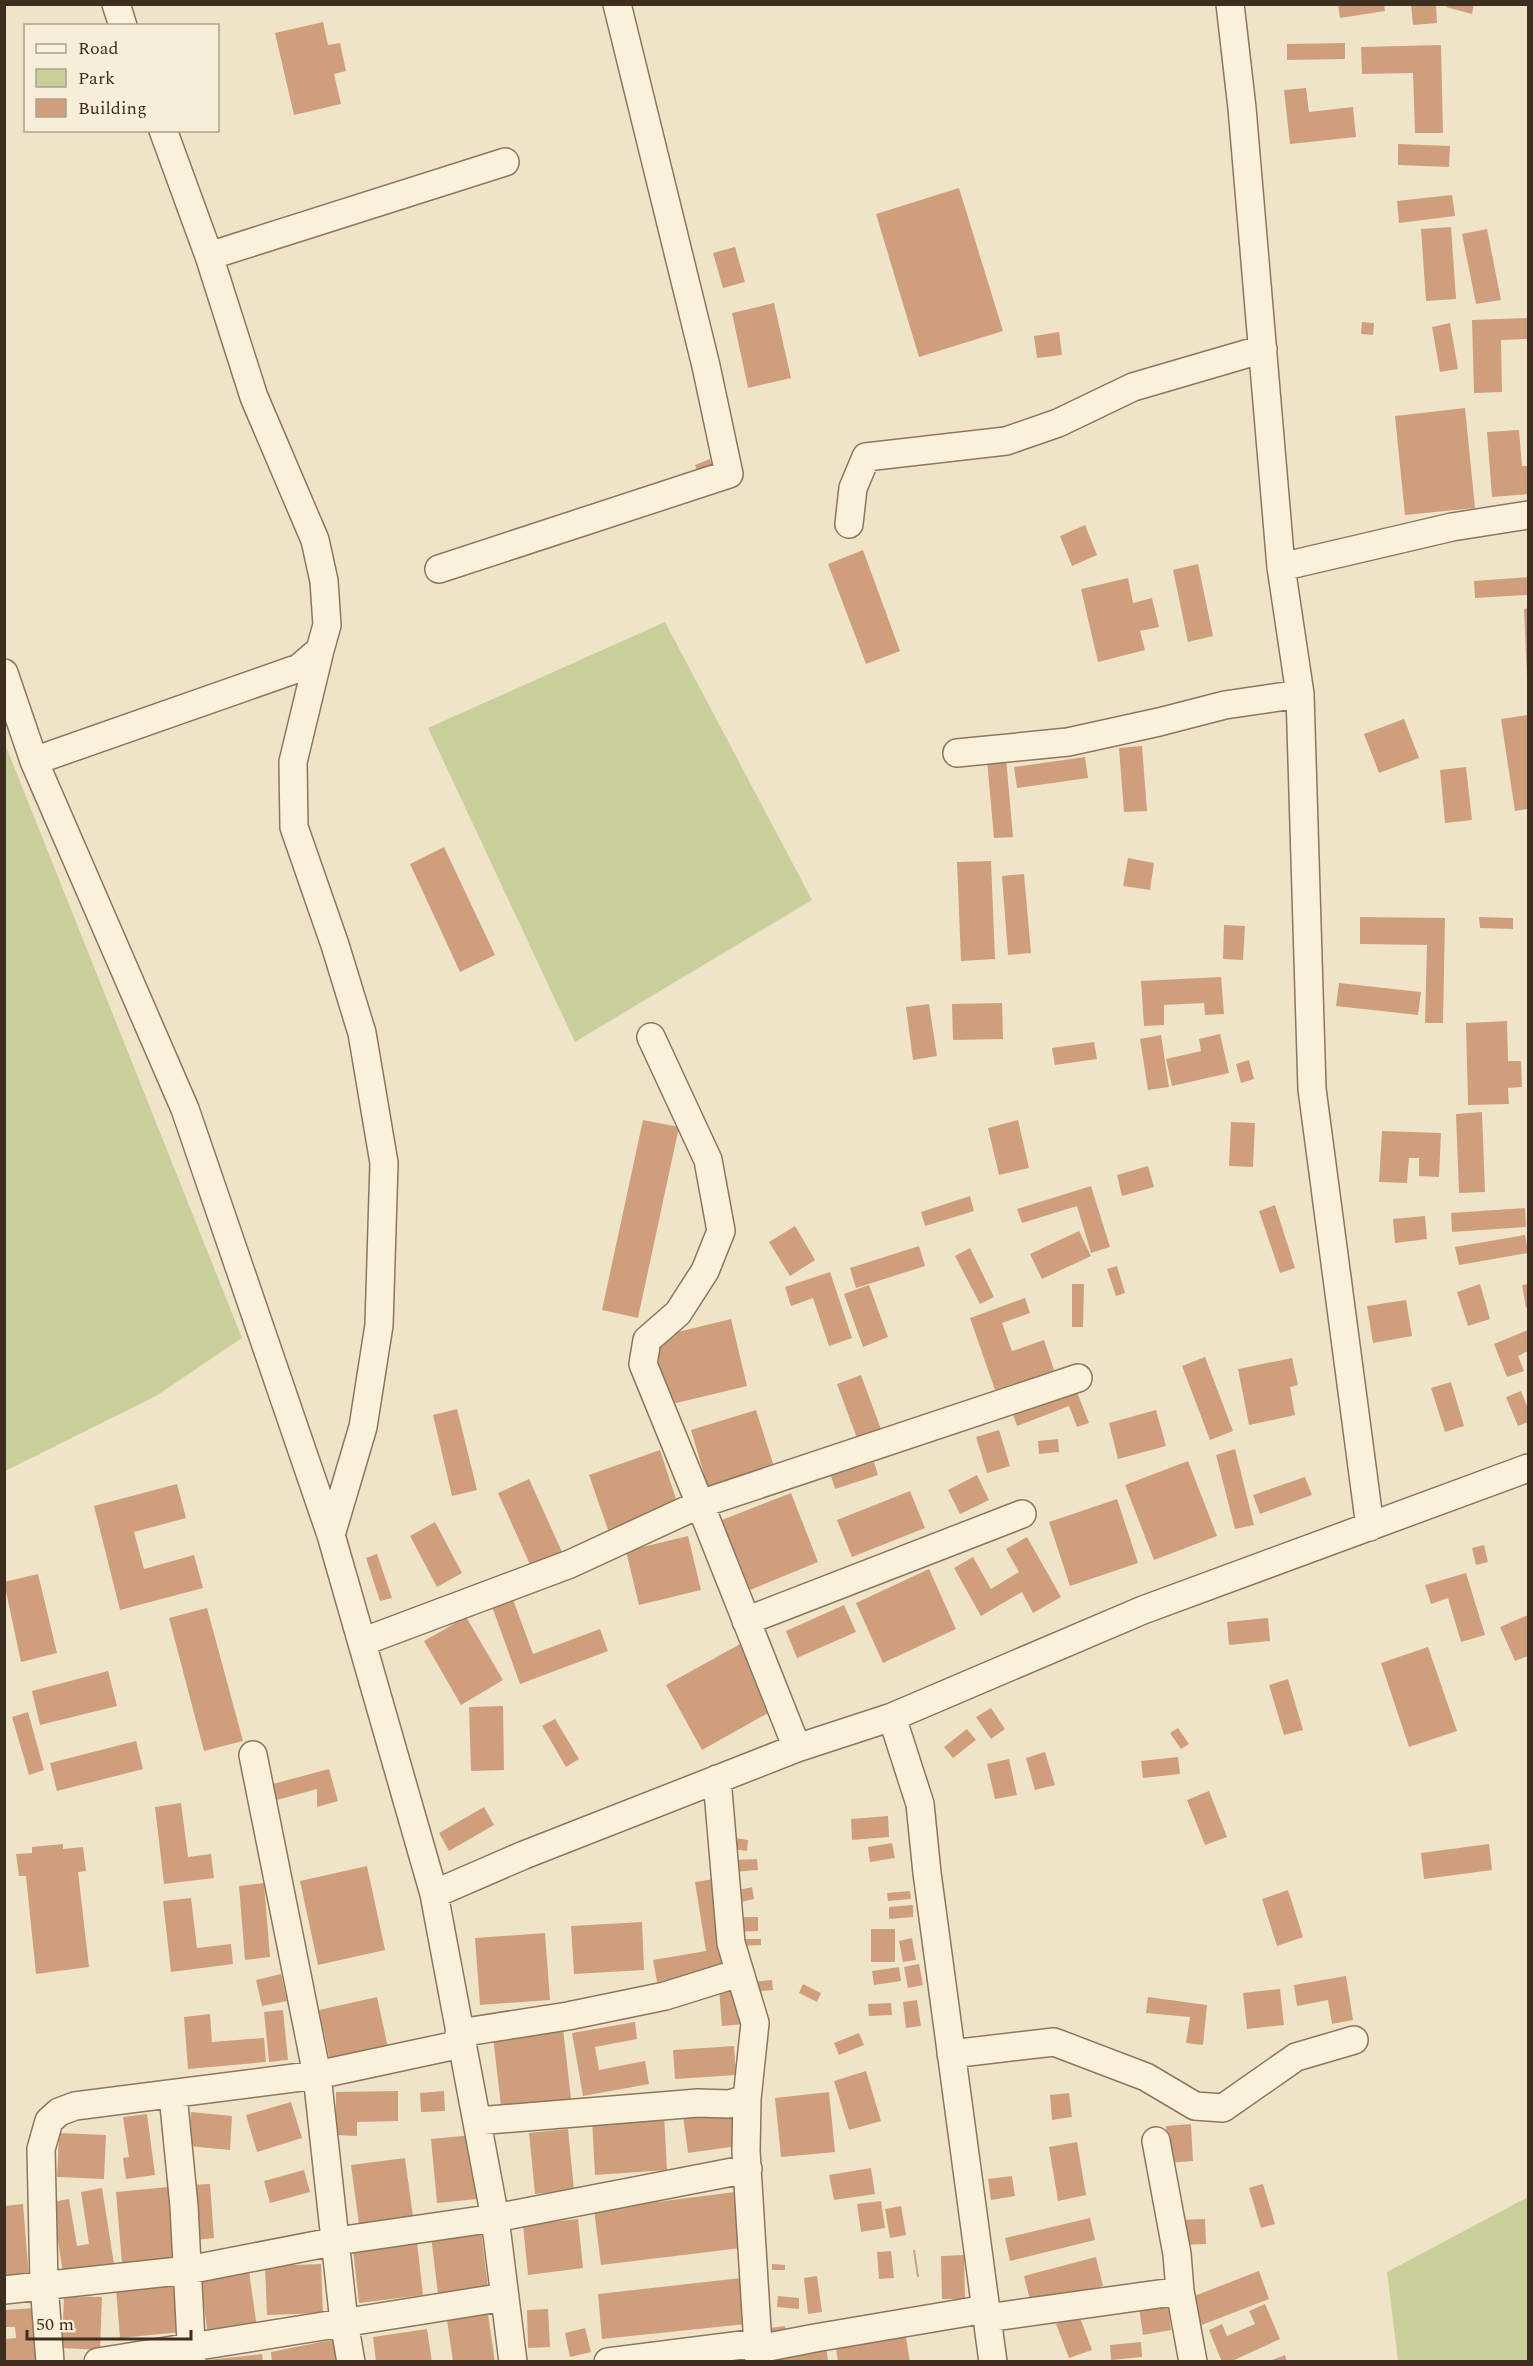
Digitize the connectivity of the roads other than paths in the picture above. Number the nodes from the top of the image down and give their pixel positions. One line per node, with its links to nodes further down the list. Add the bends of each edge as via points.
1 (116, 4): 4 (street)
2 (617, 4): 12 (street, via 729,474)
3 (1230, 4): 8 (street)
4 (122, 24)
5 (164, 132): 7 (street)
6 (505, 162): 7 (street)
7 (209, 256): 13 (street, via 254,397 315,540 324,581 327,625)
8 (1263, 349): 10 (street, via 1133,387 1058,423 1006,441 866,457 853,488); 11 (street)
9 (1528, 515): 11 (street, via 1452,527)
10 (849, 524)
11 (1281, 567): 15 (street)
12 (439, 569)
13 (320, 650): 17 (street, via 299,668); 24 (street, via 292,762 294,827 362,1033 384,1163 379,1325 363,1427)
14 (4, 673): 17 (street)
15 (1300, 694): 16 (street, via 1225,705 1068,742); 23 (street, via 1312,1089)
16 (957, 753)
17 (34, 761): 24 (street, via 185,1109)
18 (651, 1037): 21 (street, via 708,1160 721,1231 705,1271 678,1313 647,1340 643,1364)
19 (1078, 1378): 21 (street)
20 (1528, 1468): 23 (street)
21 (700, 1504): 25 (street); 26 (street, via 570,1564)
22 (1022, 1514): 25 (street)
23 (1370, 1527): 27 (street, via 1143,1610)
24 (331, 1535): 26 (street)
25 (746, 1621): 28 (street)
26 (362, 1642): 31 (street)
27 (892, 1717): 28 (street); 35 (street, via 920,1804)
28 (797, 1748): 30 (street)
29 (253, 1755): 36 (street)
30 (717, 1779): 31 (street); 32 (street, via 731,1943)
31 (434, 1894): 33 (street)
32 (739, 1972): 33 (street, via 665,1996); 38 (street, via 755,2023)
33 (460, 2039): 36 (street); 39 (street)
34 (1354, 2040): 35 (street, via 1296,2057 1224,2108 1195,2106 1146,2077 1054,2042)
35 (951, 2054): 49 (street)
36 (317, 2075): 37 (street); 43 (street)
37 (173, 2095): 44 (street); 45 (street, via 75,2106 49,2121 41,2149)
38 (747, 2098): 39 (street, via 729,2104 698,2103); 41 (street)
39 (477, 2121): 42 (street)
40 (1156, 2141): 47 (street)
41 (748, 2169): 42 (street); 51 (street)
42 (495, 2218): 43 (street); 48 (street)
43 (337, 2241): 44 (street); 50 (street)
44 (188, 2270): 45 (street); 52 (street)
45 (44, 2284): 46 (street); 53 (street)
46 (4, 2290)
47 (1180, 2291): 49 (street); 59 (street)
48 (505, 2296): 50 (street); 56 (street)
49 (986, 2314): 51 (street, via 815,2338); 58 (street)
50 (344, 2322): 52 (street); 55 (street)
51 (758, 2351): 57 (street)
52 (191, 2354): 54 (street)
53 (50, 2361)
54 (98, 2361)
55 (351, 2361)
56 (513, 2361)
57 (608, 2361)
58 (993, 2361)
59 (1193, 2361)

